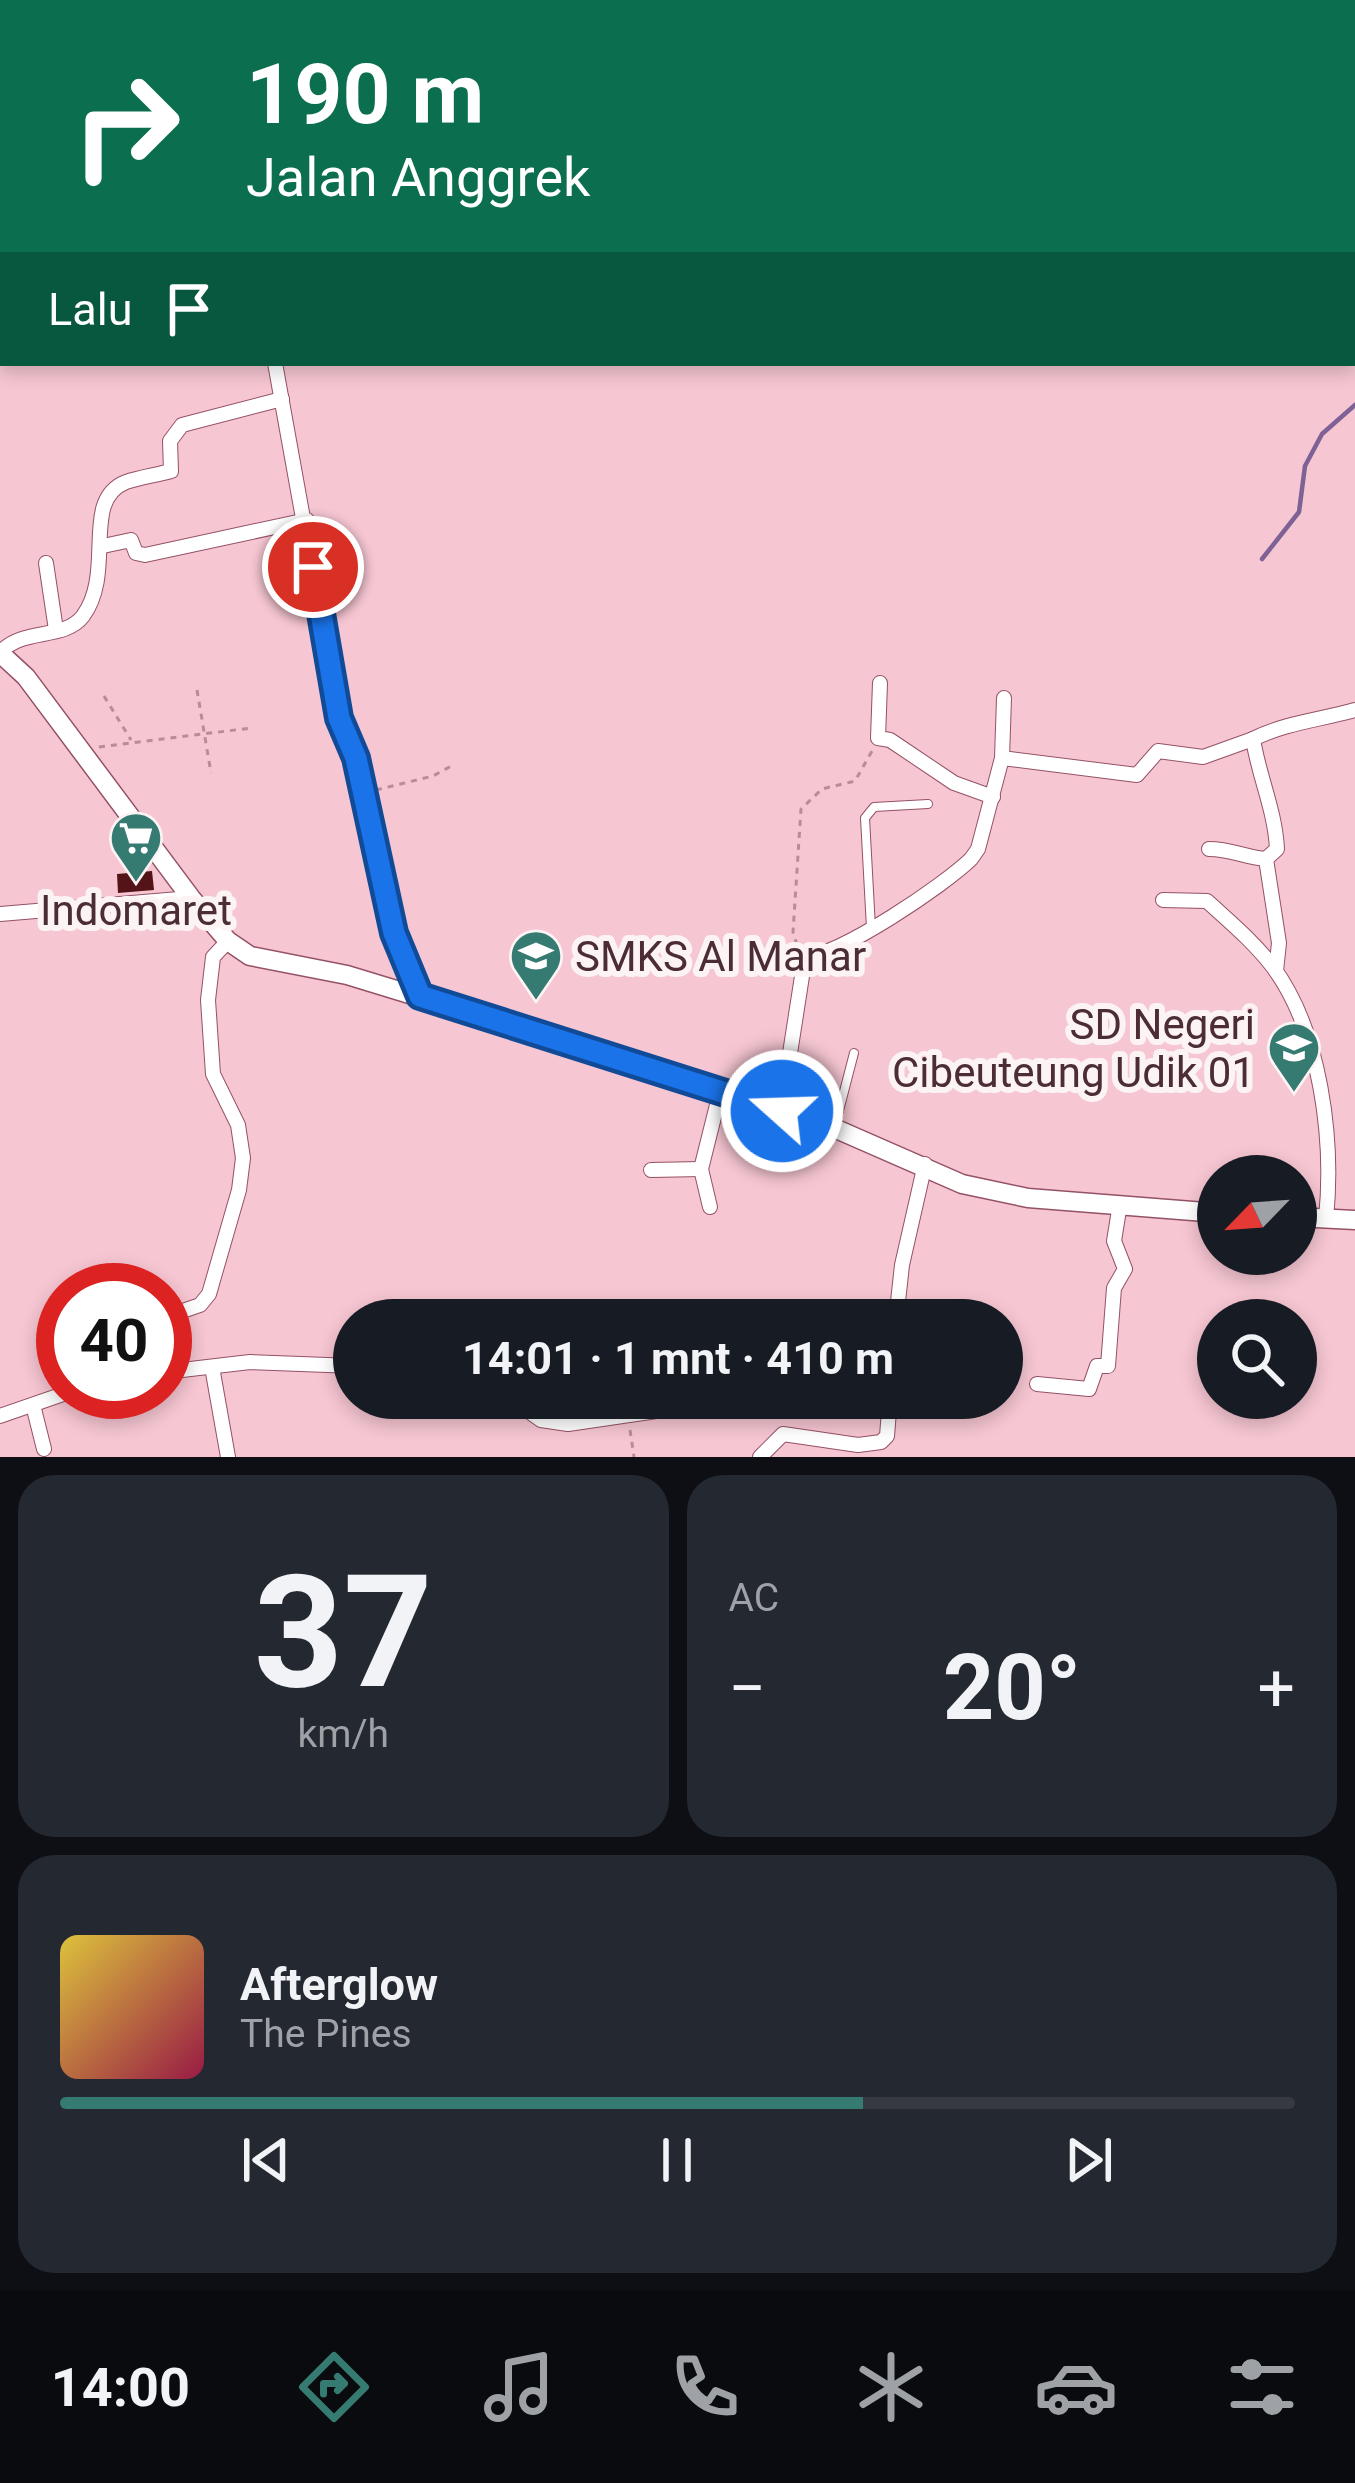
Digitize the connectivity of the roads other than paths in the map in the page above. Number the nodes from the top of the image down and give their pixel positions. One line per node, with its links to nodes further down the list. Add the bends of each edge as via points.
1 (275, 366): 2 (street)
2 (282, 400): 3 (street); 4 (street, via 182,425 170,441 171,471 105,496)
3 (307, 520): 4 (street, via 145,555 131,540); 23 (street, via 335,700 394,933)
4 (103, 546): 6 (street, via 85,613)
5 (46, 563): 6 (street)
6 (56, 630): 7 (street, via 20,638)
7 (0, 653): 17 (street)
8 (880, 683): 13 (street, via 878,738)
9 (1004, 698): 12 (street)
10 (1355, 710): 11 (street, via 1282,724)
11 (1253, 739): 12 (street, via 1204,757 1158,752 1138,775); 16 (street, via 1275,812 1277,849)
12 (1001, 758): 13 (street)
13 (993, 797): 20 (street, via 971,860)
14 (928, 804): 20 (lane, via 874,807 865,818)
15 (1209, 849): 16 (street)
16 (1266, 859): 22 (street)
17 (191, 898): 19 (street); 21 (street)
18 (1163, 899): 22 (street, via 1207,901)
19 (0, 914)
20 (871, 929): 26 (street, via 805,957)
21 (228, 941): 23 (street, via 250,956); 38 (street, via 213,957 209,1025 216,1083 242,1138 243,1175 206,1300)
22 (1276, 971): 35 (street, via 1324,1104)
23 (420, 996): 25 (street)
24 (854, 1053): 27 (lane)
25 (722, 1089): 26 (street); 29 (street)
26 (782, 1111): 27 (street)
27 (834, 1128): 28 (street)
28 (925, 1164): 31 (street, via 962,1184 1028,1198); 37 (street)
29 (701, 1169): 30 (street); 32 (street)
30 (651, 1170)
31 (1120, 1204): 33 (street); 42 (street, via 1114,1241 1125,1269 1114,1288 1108,1366 1097,1366 1089,1389)
32 (710, 1207)
33 (1197, 1211)
34 (1317, 1218): 35 (street)
35 (1326, 1219): 36 (street)
36 (1355, 1220)
37 (898, 1299)
38 (192, 1306)
39 (333, 1365): 40 (street)
40 (212, 1367): 41 (street); 50 (street)
41 (192, 1369)
42 (1037, 1384)
43 (36, 1404): 44 (street)
44 (33, 1405): 45 (street); 49 (street)
45 (0, 1416)
46 (542, 1419): 47 (street)
47 (596, 1419)
48 (888, 1419): 51 (street, via 881,1442 783,1434)
49 (44, 1450)
50 (228, 1457)
51 (760, 1457)

